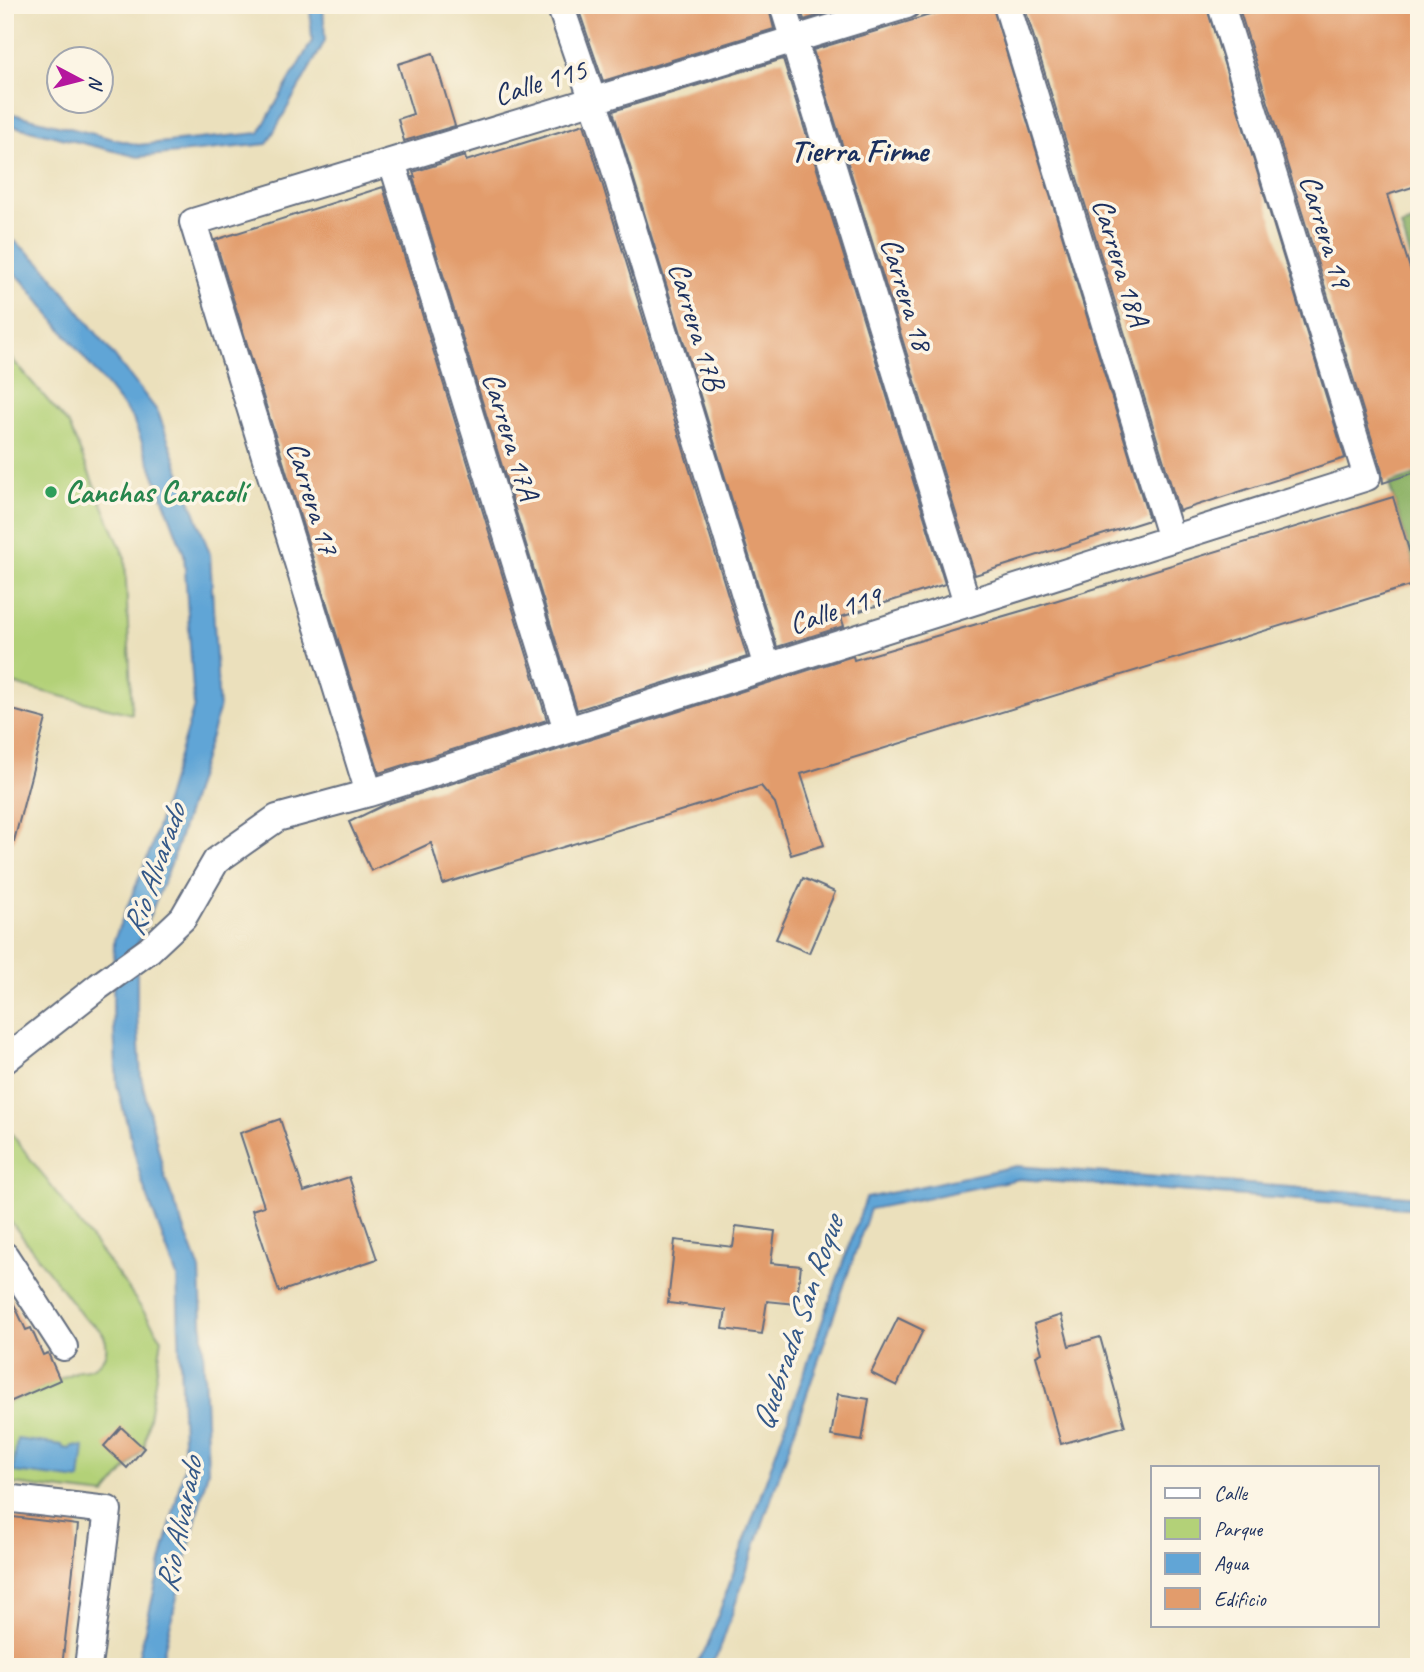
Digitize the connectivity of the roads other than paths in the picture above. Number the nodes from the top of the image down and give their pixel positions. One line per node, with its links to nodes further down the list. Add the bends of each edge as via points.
1 (560, 5): 7 (street, Carrera 17B)
2 (783, 5): 6 (street, Carrera 18)
3 (907, 5): 6 (street, Calle 115)
4 (1007, 5): 11 (street, Carrera 18A)
5 (1221, 5): 10 (street, Carrera 19)
6 (793, 40): 7 (street, Calle 115); 12 (street, Carrera 18)
7 (593, 101): 8 (street, Calle 115); 13 (street, Carrera 17B)
8 (392, 162): 9 (street, Calle 115); 14 (street, Carrera 17A)
9 (193, 222): 15 (street, Carrera 17)
10 (1367, 477): 11 (street, Calle 119)
11 (1171, 538): 12 (street, Calle 119)
12 (967, 603): 13 (street, Calle 119)
13 (767, 667): 14 (street, Calle 119)
14 (567, 730): 15 (street, Calle 119)
15 (369, 793): 16 (street, Calle 119, via 277,818 216,861 183,918 141,956)
16 (5, 1060)
17 (5, 1256): 18 (street)
18 (64, 1347)
19 (5, 1498): 20 (street, via 108,1510)
20 (88, 1667)

